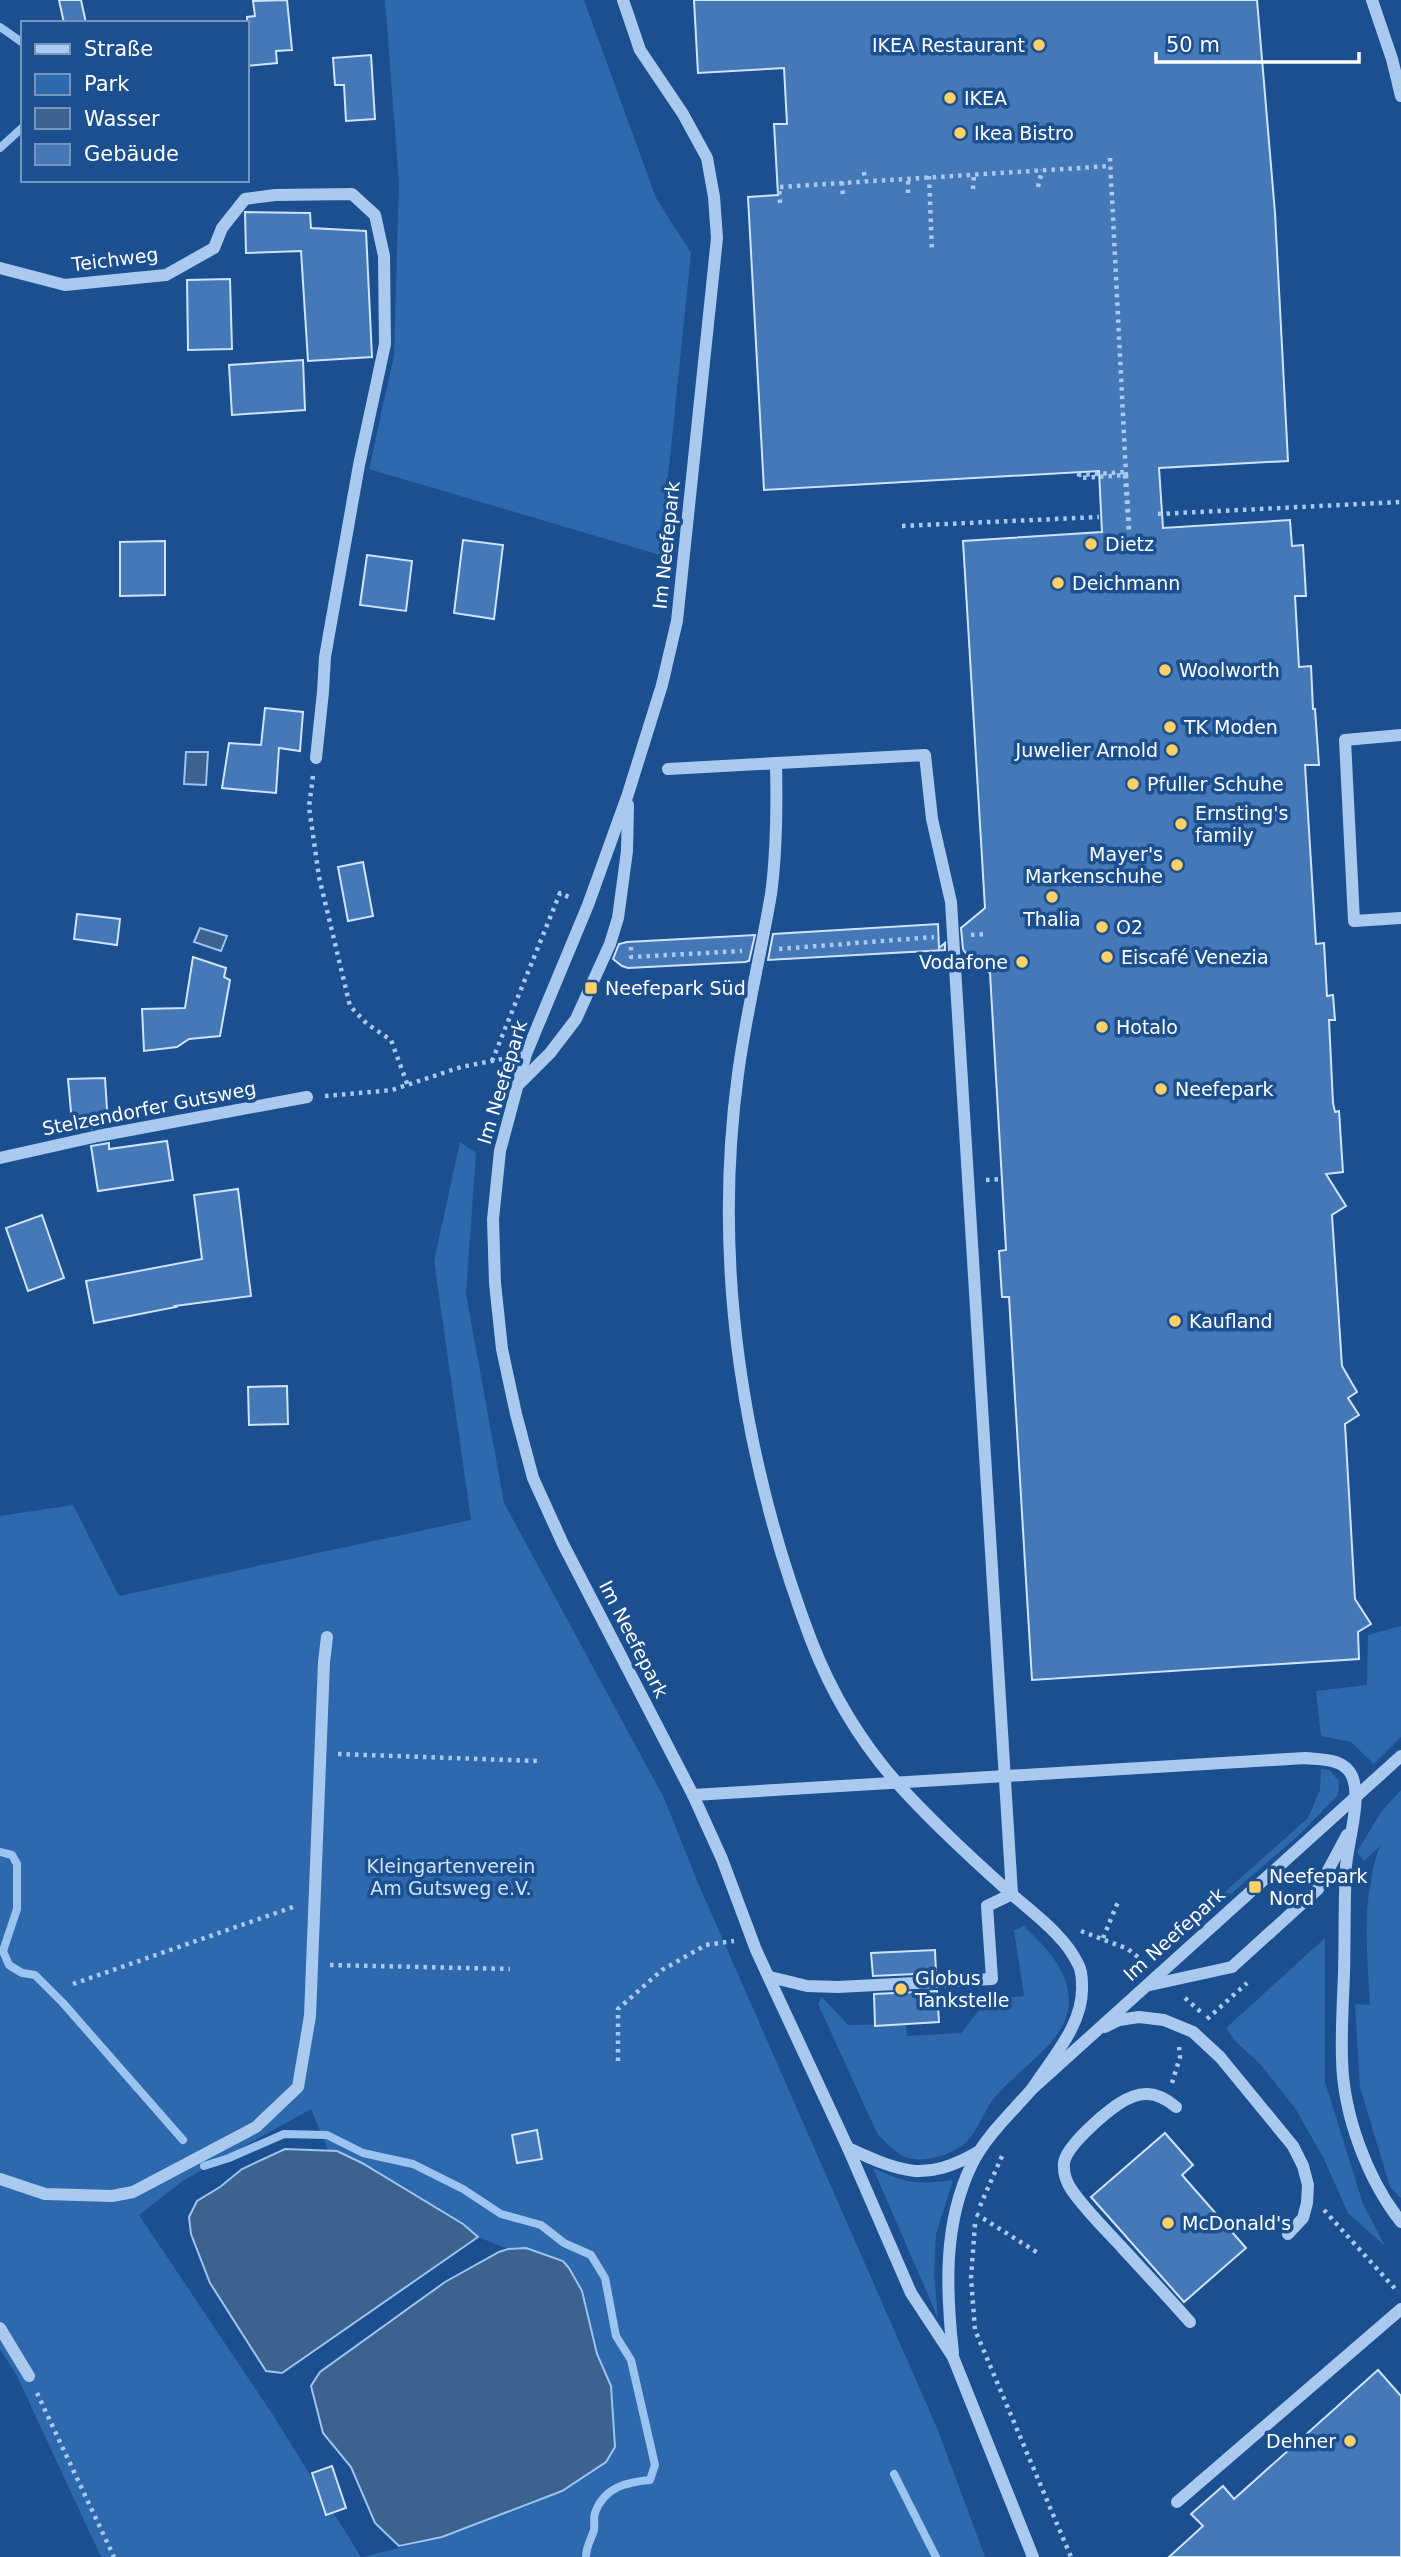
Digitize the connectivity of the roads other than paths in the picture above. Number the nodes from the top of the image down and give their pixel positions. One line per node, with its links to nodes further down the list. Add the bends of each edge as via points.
1 (623, 0): 9 (street, Im Neefepark, via 640,50 707,158 717,238 677,621)
2 (1372, 0): 3 (street)
3 (1401, 96)
4 (0, 268): 6 (street, Teichweg, via 65,285 166,275 214,248 222,228 245,199 352,194 375,215 384,256 385,344 325,657)
5 (1401, 735): 10 (street, via 1345,740 1354,921)
6 (316, 758)
7 (776, 763): 8 (street); 16 (street, via 925,755 932,819 951,902); 17 (street, via 778,828 771,893 738,1073 732,1137 730,1244 735,1334 757,1463 793,1591 817,1655 849,1719)
8 (668, 769)
9 (628, 794): 11 (street, Im Neefepark); 11 (street, via 627,851 610,944 576,1018 550,1054)
10 (1401, 918)
11 (517, 1086): 19 (street, Im Neefepark, via 500,1151 493,1219 502,1349 516,1414 533,1478 563,1544)
12 (307, 1097): 13 (street, Stelzendorfer Gutsweg)
13 (0, 1158)
14 (327, 1637): 29 (street, via 310,2016 298,2087 256,2127 133,2192 112,2196 45,2194)
15 (1401, 1756): 18 (street, Im Neefepark)
16 (1003, 1775): 17 (street); 18 (street, via 1305,1758 1331,1760 1346,1767); 21 (street)
17 (896, 1782): 19 (street); 21 (street)
18 (1356, 1795): 20 (street); 23 (street, Im Neefepark)
19 (693, 1796): 22 (street, Im Neefepark)
20 (1350, 1829): 23 (street, via 1318,1889 1232,1967); 30 (street, via 1342,2062 1364,2161)
21 (1012, 1894): 22 (street, via 987,1906 992,1979 838,1987 807,1986); 25 (street, via 1056,1934 1079,1965 1082,1986 1070,2031)
22 (770, 1977): 27 (street, Im Neefepark)
23 (1162, 1978): 24 (street, Im Neefepark, via 1146,1986)
24 (1095, 2031): 25 (street, Im Neefepark); 31 (street, via 1119,2020 1164,2020 1193,2032 1220,2057 1293,2146 1303,2166 1307,2203 1303,2218)
25 (1032, 2089): 28 (street, Im Neefepark)
26 (1175, 2107): 33 (street, via 1156,2095 1131,2096 1069,2149 1064,2173 1088,2211)
27 (848, 2148): 28 (street, Im Neefepark, via 877,2161 926,2172 943,2169); 35 (street, Im Neefepark, via 911,2293)
28 (981, 2150): 35 (street, Im Neefepark, via 951,2237 946,2275)
29 (0, 2179)
30 (1401, 2222)
31 (1288, 2234)
32 (1401, 2309): 37 (street)
33 (1190, 2322)
34 (0, 2328): 36 (street)
35 (953, 2357): 38 (street, Im Neefepark)
36 (29, 2376)
37 (1177, 2502)
38 (1033, 2557)

